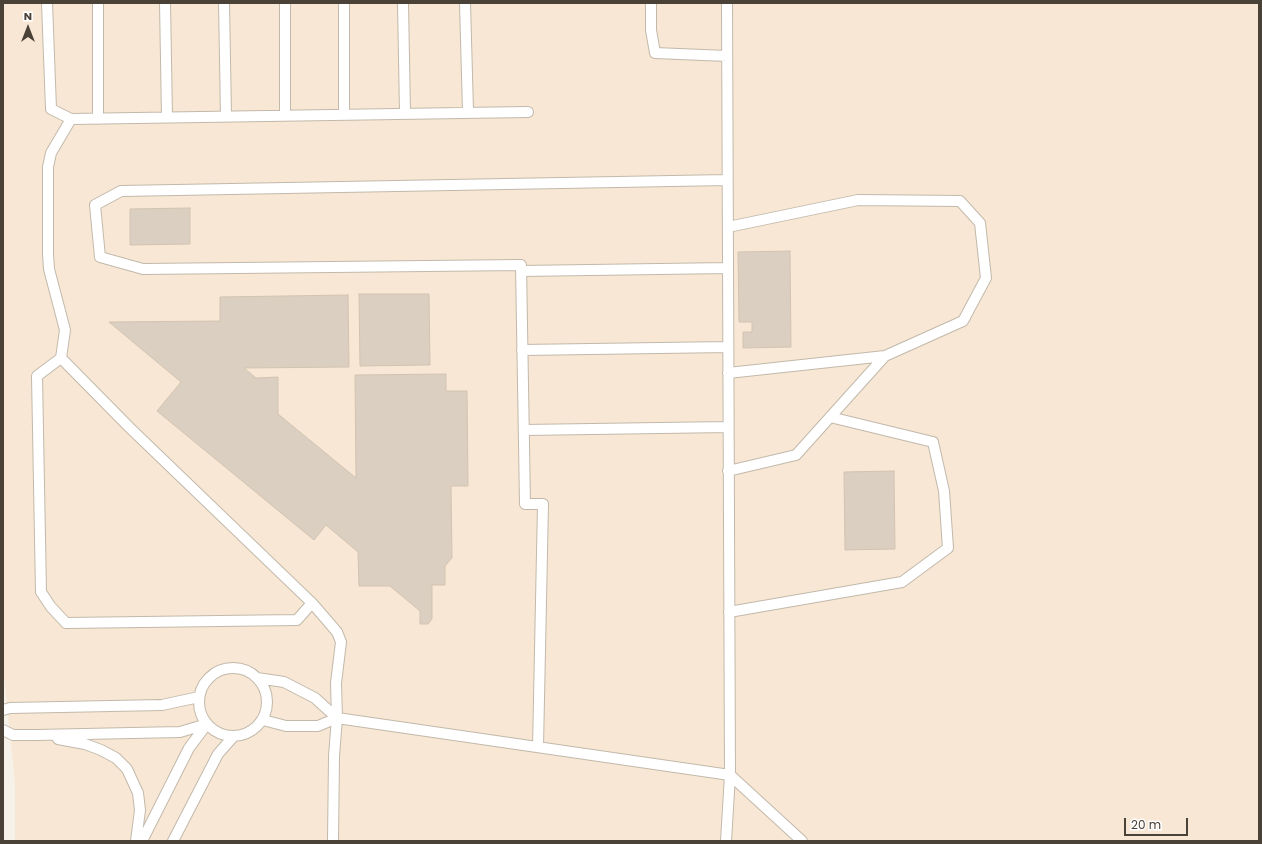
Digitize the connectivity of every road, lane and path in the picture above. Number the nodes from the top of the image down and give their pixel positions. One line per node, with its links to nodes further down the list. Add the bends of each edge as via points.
1 (48, 3): 19 (lane, via 50,109)
2 (98, 3): 20 (lane)
3 (165, 3): 18 (lane)
4 (224, 3): 17 (lane)
5 (285, 3): 16 (lane)
6 (344, 3): 15 (lane)
7 (404, 3): 14 (lane)
8 (465, 3): 12 (lane)
9 (651, 3): 11 (lane, via 655,53)
10 (727, 3): 11 (lane)
11 (727, 56): 21 (lane)
12 (468, 112): 13 (lane); 14 (lane)
13 (528, 112)
14 (405, 113): 15 (lane)
15 (344, 114): 16 (lane)
16 (285, 115): 17 (lane)
17 (226, 116): 18 (lane)
18 (167, 117): 20 (lane)
19 (71, 119): 20 (lane); 28 (lane, via 51,153 48,167 49,269 65,330)
20 (98, 119)
21 (727, 180): 22 (lane); 24 (lane, via 120,191 96,205 100,257 143,269 521,265)
22 (728, 227): 23 (lane); 27 (lane, via 858,200 960,201 980,223 986,278 963,321)
23 (728, 268): 24 (lane); 25 (lane)
24 (521, 271): 26 (lane)
25 (728, 347): 26 (lane); 29 (lane)
26 (522, 350): 32 (lane)
27 (885, 356): 29 (lane); 30 (lane)
28 (61, 358): 34 (lane); 34 (lane, via 37,376 40,566 41,592 66,623 297,620)
29 (728, 373): 31 (lane)
30 (830, 417): 33 (lane, via 796,455); 35 (lane, via 933,442 944,491 948,548 902,582)
31 (728, 427): 32 (lane); 33 (lane)
32 (524, 430): 45 (lane, via 525,504 543,504)
33 (728, 471): 35 (lane)
34 (312, 603): 39 (lane, via 338,632 341,642 336,684)
35 (729, 612): 46 (lane)
36 (257, 678): 37 (lane, via 248,671 227,668 208,678); 39 (lane, via 284,682 315,698); 40 (lane, via 267,697 267,709)
37 (199, 697): 38 (lane, via 156,706); 41 (lane, via 200,709)
38 (3, 710)
39 (337, 718): 40 (lane, via 318,726 286,726); 45 (lane); 50 (lane)
40 (263, 720): 44 (lane, via 245,735)
41 (207, 724): 43 (lane, via 180,732); 44 (lane, via 222,735); 48 (lane, via 188,748)
42 (3, 730): 43 (lane, via 13,735)
43 (36, 735): 47 (lane, via 96,748 116,758 127,769 138,793 140,810)
44 (233, 737): 49 (lane, via 218,754)
45 (538, 747): 46 (lane)
46 (730, 775): 51 (lane); 52 (lane)
47 (136, 841)
48 (142, 841)
49 (173, 841)
50 (333, 841)
51 (726, 841)
52 (802, 841)

